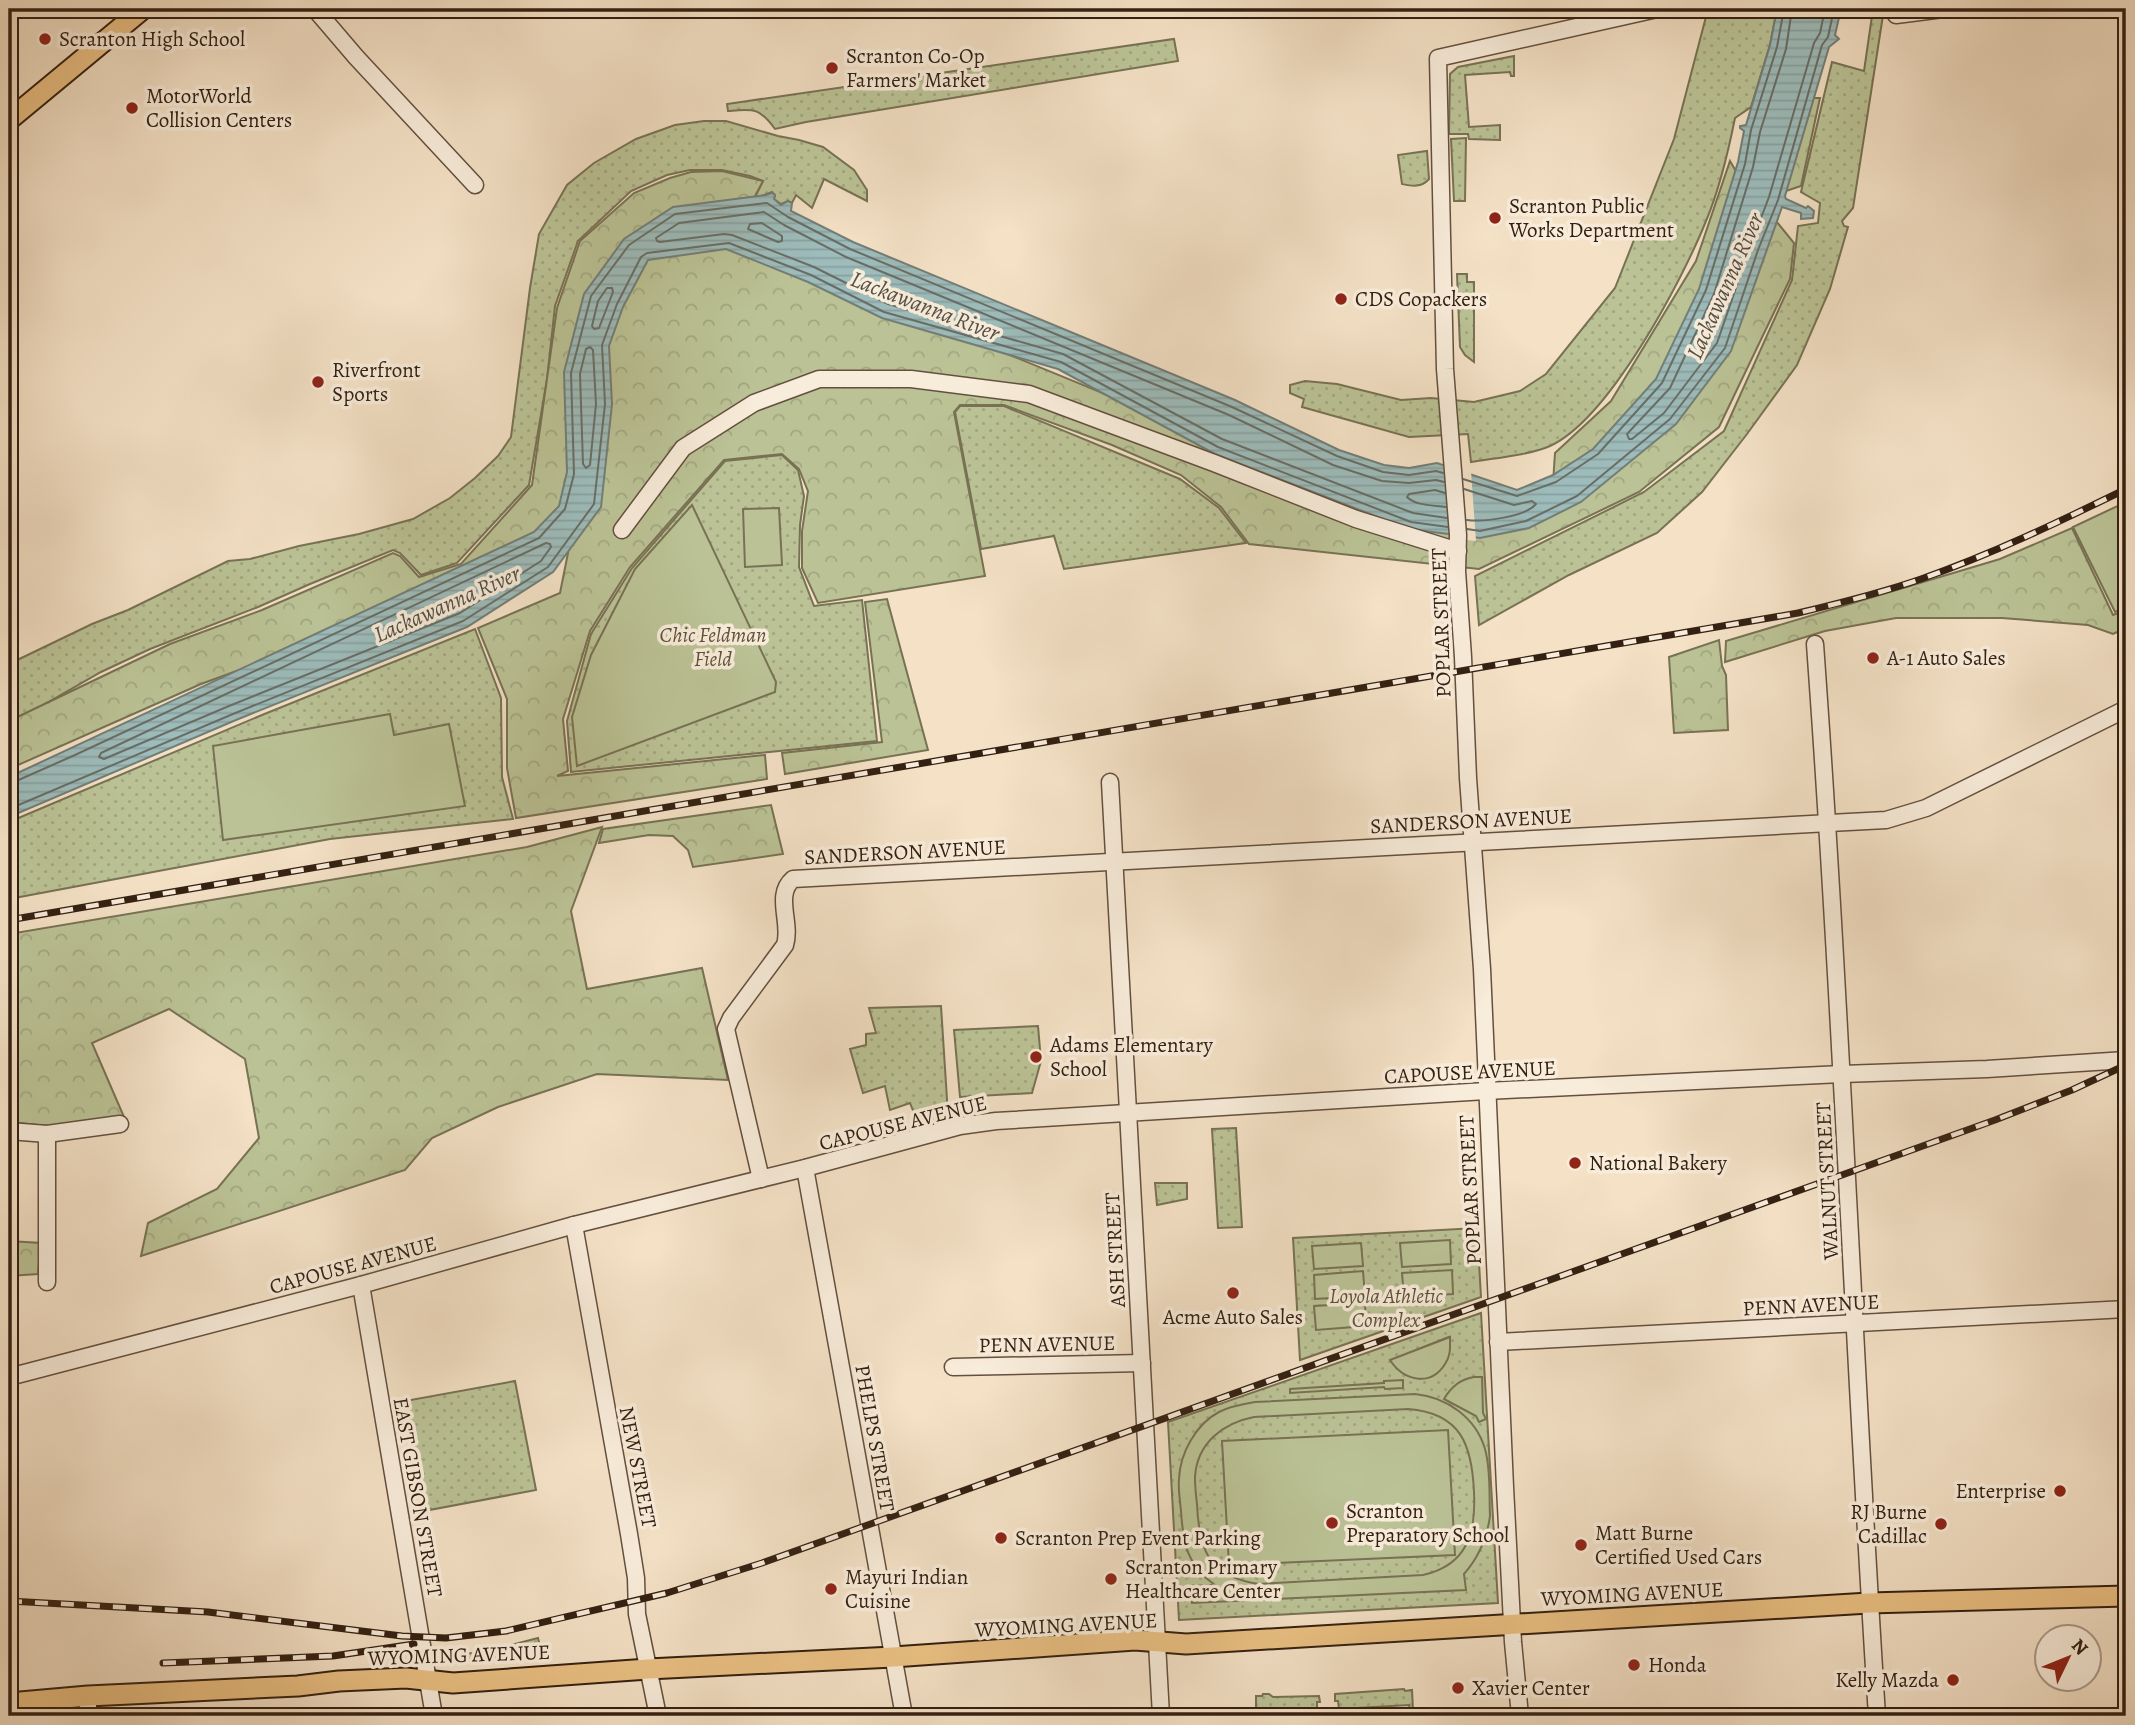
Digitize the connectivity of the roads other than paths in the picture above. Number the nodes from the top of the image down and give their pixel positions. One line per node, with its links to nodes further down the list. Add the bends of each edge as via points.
1 (142, 9): 6 (main road)
2 (315, 9): 7 (street)
3 (1657, 9): 9 (street, POPLAR STREET, via 1438,58 1445,369)
4 (1943, 9): 5 (street)
5 (1896, 15)
6 (9, 120)
7 (475, 185)
8 (622, 530): 9 (street, via 683,448 754,403 819,379 911,379 1029,394 1356,519)
9 (1458, 543): 14 (street, POPLAR STREET)
10 (1815, 644): 13 (street, WALNUT STREET)
11 (2126, 709): 13 (street, SANDERSON AVENUE, via 1926,808 1886,820)
12 (1110, 782): 15 (street, ASH STREET)
13 (1828, 824): 14 (street, SANDERSON AVENUE); 17 (street, WALNUT STREET)
14 (1473, 842): 15 (street, SANDERSON AVENUE); 18 (street, POPLAR STREET)
15 (1115, 862): 19 (street, ASH STREET); 24 (street, SANDERSON AVENUE, via 793,879 784,889 785,945 726,1029)
16 (2126, 1060): 17 (street, CAPOUSE AVENUE)
17 (1842, 1074): 18 (street, CAPOUSE AVENUE); 29 (street, WALNUT STREET)
18 (1486, 1091): 19 (street, CAPOUSE AVENUE); 30 (street, POPLAR STREET)
19 (1128, 1113): 23 (street, CAPOUSE AVENUE, via 960,1126); 31 (street, ASH STREET)
20 (120, 1124): 22 (street)
21 (9, 1131): 22 (street)
22 (47, 1134): 26 (street)
23 (805, 1168): 24 (street, CAPOUSE AVENUE); 38 (street, PHELPS STREET)
24 (761, 1179): 25 (street, CAPOUSE AVENUE)
25 (574, 1226): 27 (street, CAPOUSE AVENUE); 39 (street, NEW STREET, via 629,1534)
26 (47, 1282)
27 (361, 1285): 33 (street, CAPOUSE AVENUE); 40 (street, EAST GIBSON STREET)
28 (2126, 1309): 29 (street, PENN AVENUE)
29 (1855, 1324): 30 (street, PENN AVENUE); 35 (street, WALNUT STREET)
30 (1498, 1342): 36 (street, POPLAR STREET)
31 (1142, 1363): 32 (street, PENN AVENUE); 37 (street, ASH STREET)
32 (953, 1367)
33 (9, 1377)
34 (2126, 1596): 35 (main road, WYOMING AVENUE)
35 (1869, 1603): 36 (main road, WYOMING AVENUE); 48 (street, WALNUT STREET)
36 (1512, 1624): 37 (main road, WYOMING AVENUE, via 1186,1644); 47 (street, POPLAR STREET)
37 (1156, 1642): 38 (main road, WYOMING AVENUE); 46 (street, ASH STREET)
38 (893, 1657): 39 (main road, WYOMING AVENUE); 45 (street, PHELPS STREET)
39 (648, 1669): 40 (main road, WYOMING AVENUE, via 453,1683); 44 (street, NEW STREET)
40 (428, 1680): 42 (main road, WYOMING AVENUE, via 339,1681); 43 (street, EAST GIBSON STREET)
41 (9, 1703): 42 (main road, WYOMING AVENUE)
42 (88, 1706)
43 (434, 1716)
44 (658, 1716)
45 (904, 1716)
46 (1161, 1716)
47 (1520, 1716)
48 (1877, 1716)

